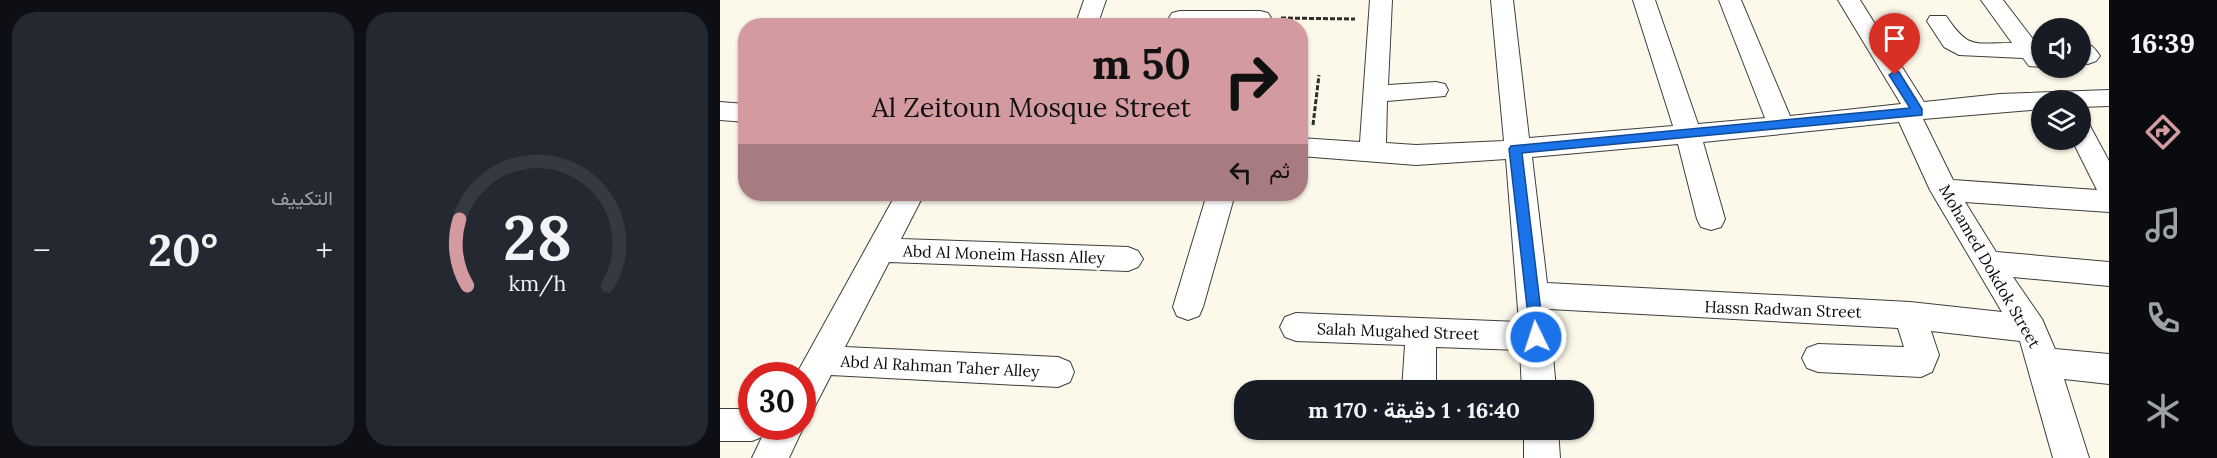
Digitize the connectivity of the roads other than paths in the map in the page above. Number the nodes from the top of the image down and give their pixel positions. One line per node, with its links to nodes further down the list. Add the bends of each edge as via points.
1 (1095, 0): 9 (street)
2 (1502, 0): 25 (street)
3 (1644, 0): 23 (street)
4 (1730, 0): 22 (street)
5 (1849, 0): 21 (street, Mohamed Dokdok Street)
6 (1992, 0): 12 (street)
7 (1380, 10): 15 (street)
8 (1260, 14): 10 (street)
9 (1089, 18)
10 (1180, 18)
11 (1938, 21): 13 (street, via 1952,42 1967,50)
12 (2031, 46)
13 (2031, 54)
14 (1436, 90): 15 (street)
15 (1375, 94): 27 (street)
16 (2091, 98): 17 (street)
17 (2109, 98)
18 (2031, 102): 21 (street)
19 (720, 111): 20 (street)
20 (738, 112)
21 (1912, 112): 22 (street); 29 (street, Mohamed Dokdok Street)
22 (1781, 126): 23 (street)
23 (1688, 133): 25 (street); 33 (street)
24 (1308, 148): 27 (street)
25 (1516, 149): 27 (street, via 1416,155); 38 (street)
26 (2090, 150): 28 (street)
27 (1372, 152)
28 (2109, 187)
29 (1944, 190): 32 (street); 36 (street, Mohamed Dokdok Street)
30 (906, 201): 34 (street)
31 (1219, 201): 39 (street)
32 (2109, 201)
33 (1711, 219)
34 (880, 250): 35 (street, Abd Al Moneim Hassn Alley); 46 (street)
35 (1128, 259)
36 (1988, 263): 37 (street); 42 (street, Mohamed Dokdok Street)
37 (2109, 274)
38 (1533, 295): 40 (street, Hassn Radwan Street); 44 (street)
39 (1188, 307)
40 (1910, 315): 42 (street, Hassn Radwan Street); 45 (street, via 1923,356 1921,362)
41 (1296, 327): 43 (street, Salah Mugahed Street)
42 (2031, 329): 47 (street, Mohamed Dokdok Street)
43 (1421, 332): 44 (street, Salah Mugahed Street); 51 (street)
44 (1536, 337): 52 (street)
45 (1818, 358)
46 (822, 360): 49 (street); 50 (street, Abd Al Rahman Taher Alley)
47 (2044, 362): 48 (street); 59 (street, Mohamed Dokdok Street)
48 (2109, 369)
49 (816, 371)
50 (1058, 372)
51 (1419, 380)
52 (1538, 380)
53 (720, 425): 54 (street)
54 (738, 425)
55 (780, 440): 57 (street)
56 (1541, 440): 58 (street)
57 (770, 458)
58 (1542, 458)
59 (2071, 458)

